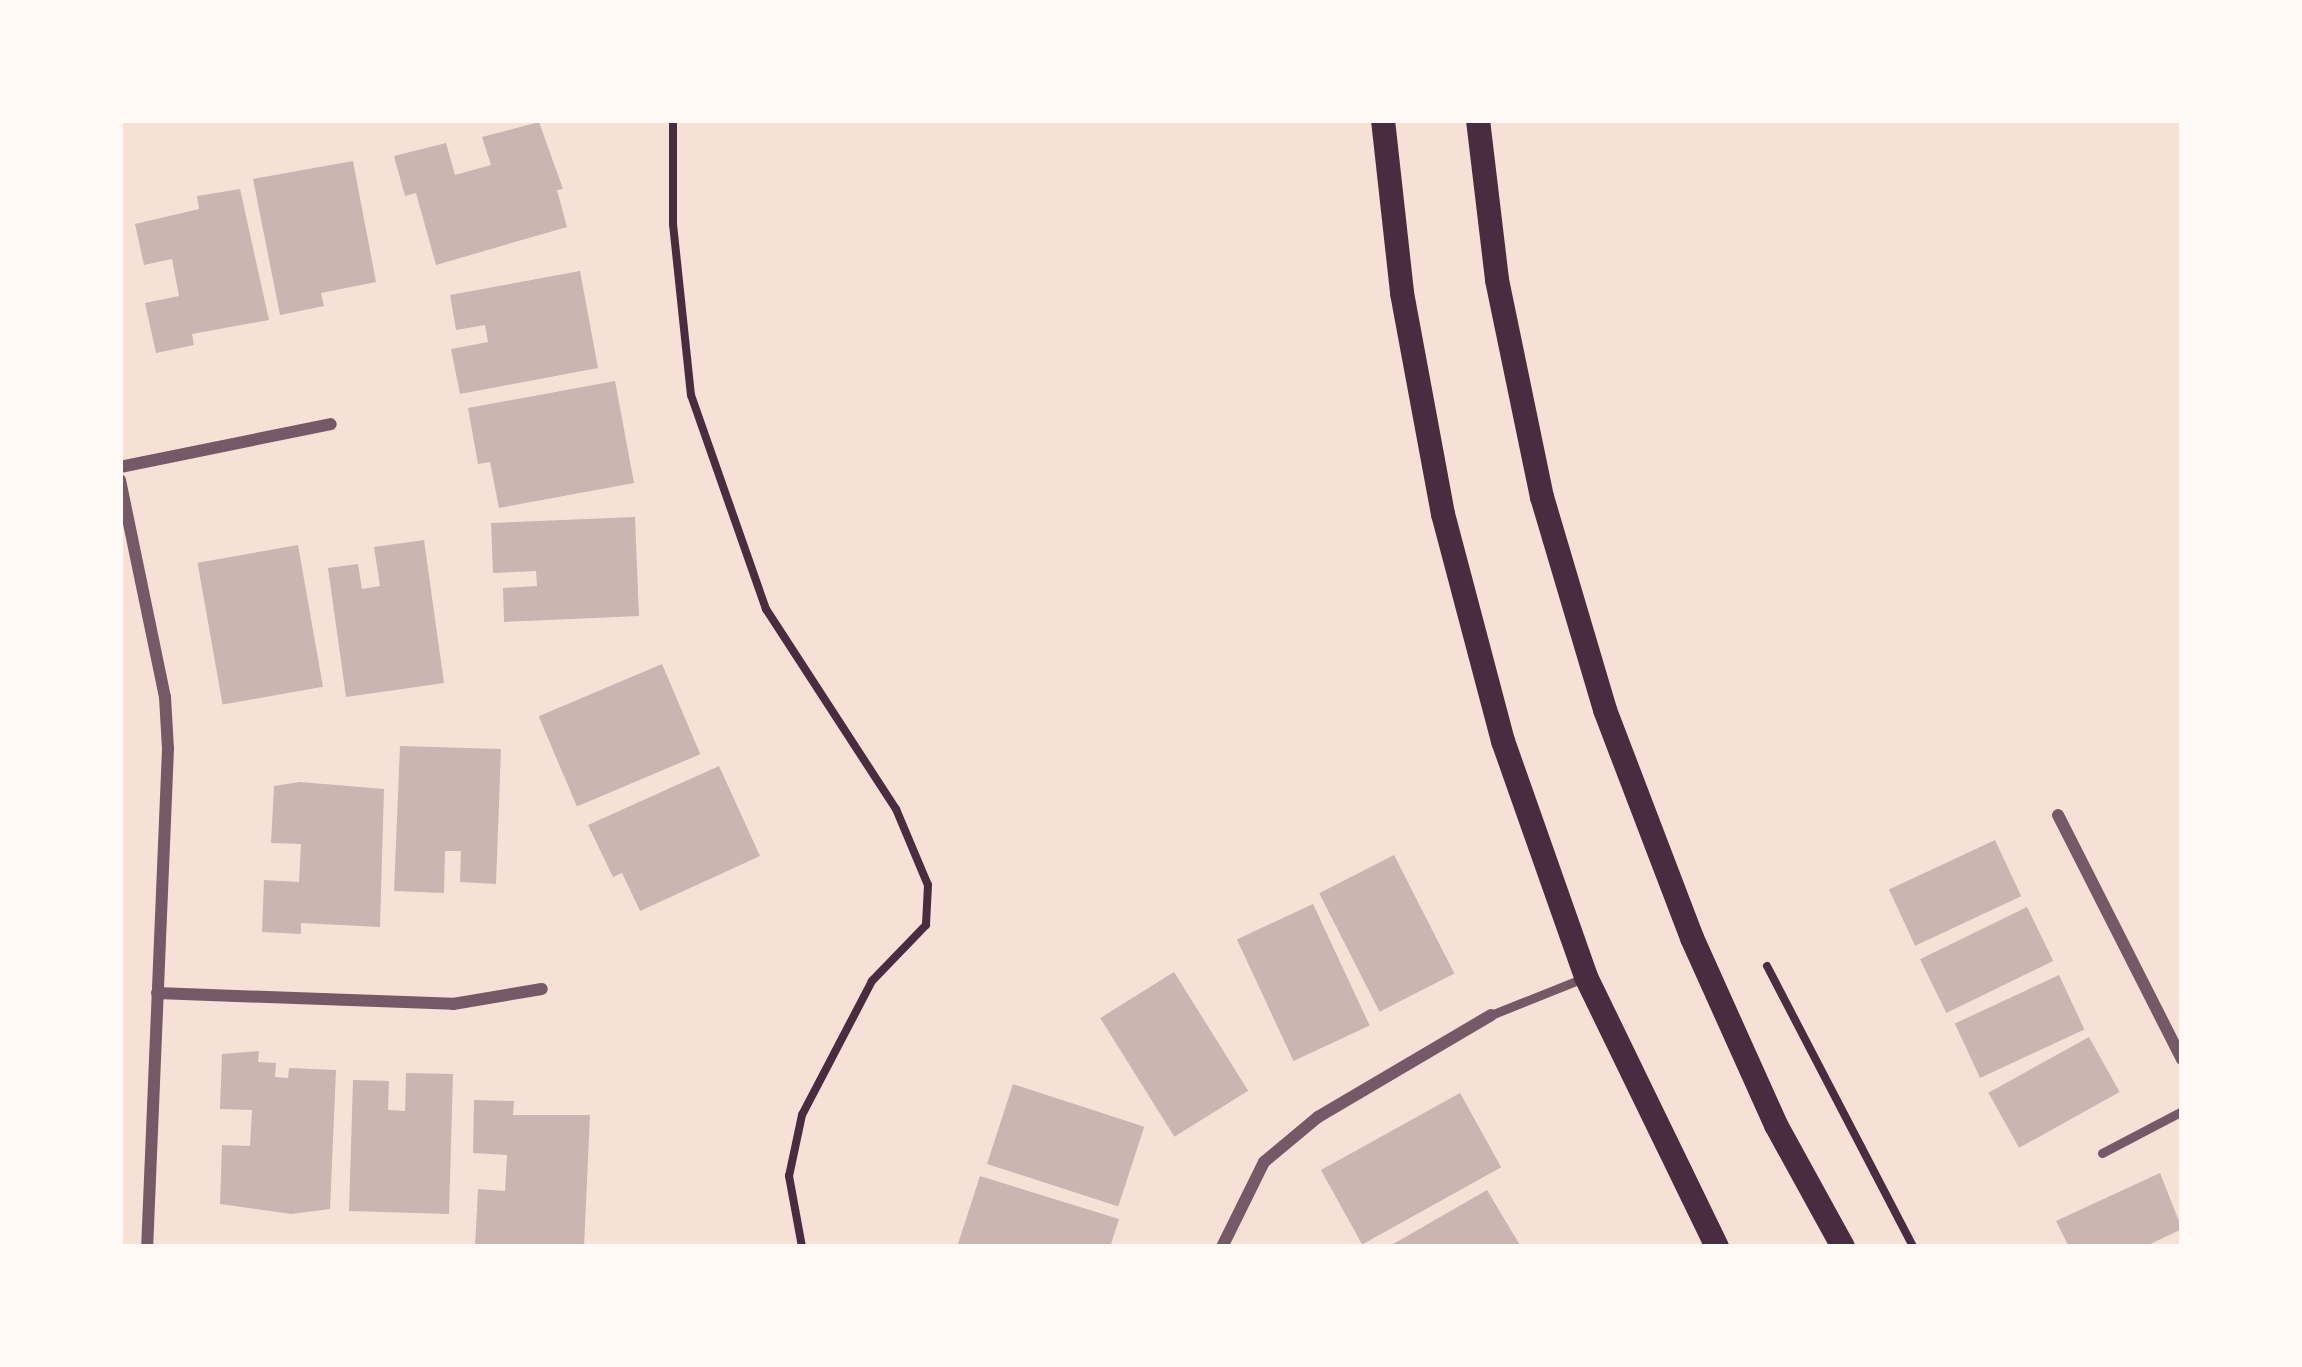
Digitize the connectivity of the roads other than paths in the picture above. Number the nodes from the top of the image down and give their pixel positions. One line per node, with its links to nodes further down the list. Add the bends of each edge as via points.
1 (1383, 120): 7 (main road, via 1402,293 1444,514 1504,741)
2 (1478, 120): 17 (main road, via 1497,280 1542,497 1604,710 1692,938 1776,1125)
3 (331, 424): 4 (street)
4 (120, 467)
5 (120, 480): 9 (street, via 165,697)
6 (2058, 815): 11 (street)
7 (1586, 977): 10 (lane); 16 (main road)
8 (542, 989): 9 (street, via 453,1004)
9 (158, 993): 14 (street)
10 (1492, 1015): 15 (street, via 1318,1118 1264,1162)
11 (2182, 1059)
12 (2182, 1111): 13 (lane)
13 (2102, 1153)
14 (147, 1247)
15 (1222, 1247)
16 (1717, 1247)
17 (1844, 1247)

